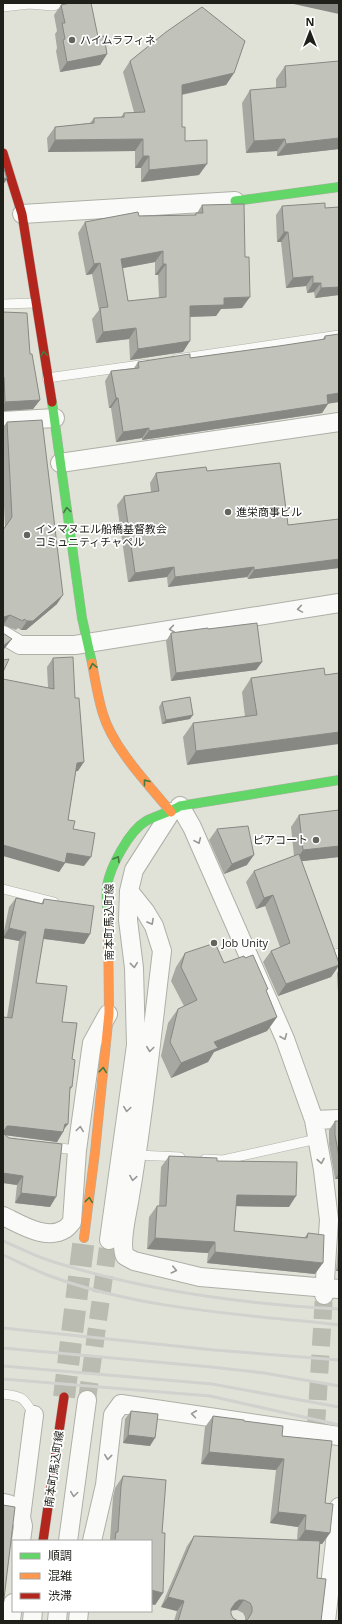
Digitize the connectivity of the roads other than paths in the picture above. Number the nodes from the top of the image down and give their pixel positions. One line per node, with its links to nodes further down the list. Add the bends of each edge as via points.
1 (64, 3): 2 (lane, via 53,6 29,4)
2 (3, 7)
3 (3, 153): 6 (street)
4 (339, 187): 5 (street)
5 (234, 201): 6 (street)
6 (22, 214): 7 (street)
7 (36, 303): 8 (lane); 10 (street, one-way to 7)
8 (3, 304)
9 (339, 335): 10 (lane)
10 (47, 378): 11 (street)
11 (55, 418): 12 (street); 14 (street)
12 (3, 422)
13 (339, 422): 14 (street)
14 (60, 464): 17 (street, one-way to 14, via 82,618)
15 (339, 603): 17 (street, one-way to 17)
16 (3, 635): 17 (street, via 20,645)
17 (88, 643): 19 (street, one-way to 17, via 146,783 109,728 103,715)
18 (339, 780): 19 (street)
19 (176, 809): 21 (street, 南本町馬込町線, via 134,870); 23 (street, 南本町馬込町線, one-way to 19, via 104,910 113,864 130,837 146,821); 25 (street, one-way to 25, via 192,827 285,1039)
20 (3, 889): 22 (lane)
21 (129, 891): 29 (street, one-way to 29, via 154,926 162,951); 33 (street, 南本町馬込町線, one-way to 33, via 128,920 134,968 136,1045)
22 (66, 904)
23 (109, 1013): 28 (street, one-way to 23, via 92,1044); 32 (street, 南本町馬込町線, one-way to 23)
24 (339, 1119): 25 (street)
25 (314, 1120): 26 (street)
26 (317, 1139): 29 (lane, via 223,1160); 31 (street, one-way to 31)
27 (41, 1146): 28 (lane)
28 (77, 1150): 30 (street, via 72,1222 65,1229 50,1234)
29 (137, 1154): 34 (street, one-way to 34, via 124,1236 125,1256 134,1261 200,1277)
30 (3, 1216)
31 (334, 1220): 34 (street)
32 (84, 1238)
33 (109, 1240)
34 (329, 1291)
35 (3, 1394): 38 (lane, via 20,1396)
36 (64, 1397): 44 (street, 南本町馬込町線)
37 (87, 1400): 45 (street, 南本町馬込町線, one-way to 45)
38 (34, 1415): 42 (street)
39 (339, 1436): 46 (street, one-way to 46, via 316,1429 121,1404 113,1415 105,1485)
40 (3, 1502): 42 (street, via 10,1503 16,1508)
41 (339, 1507): 47 (street)
42 (21, 1517): 43 (street)
43 (21, 1540)
44 (43, 1540)
45 (68, 1540)
46 (92, 1540)
47 (326, 1621)

